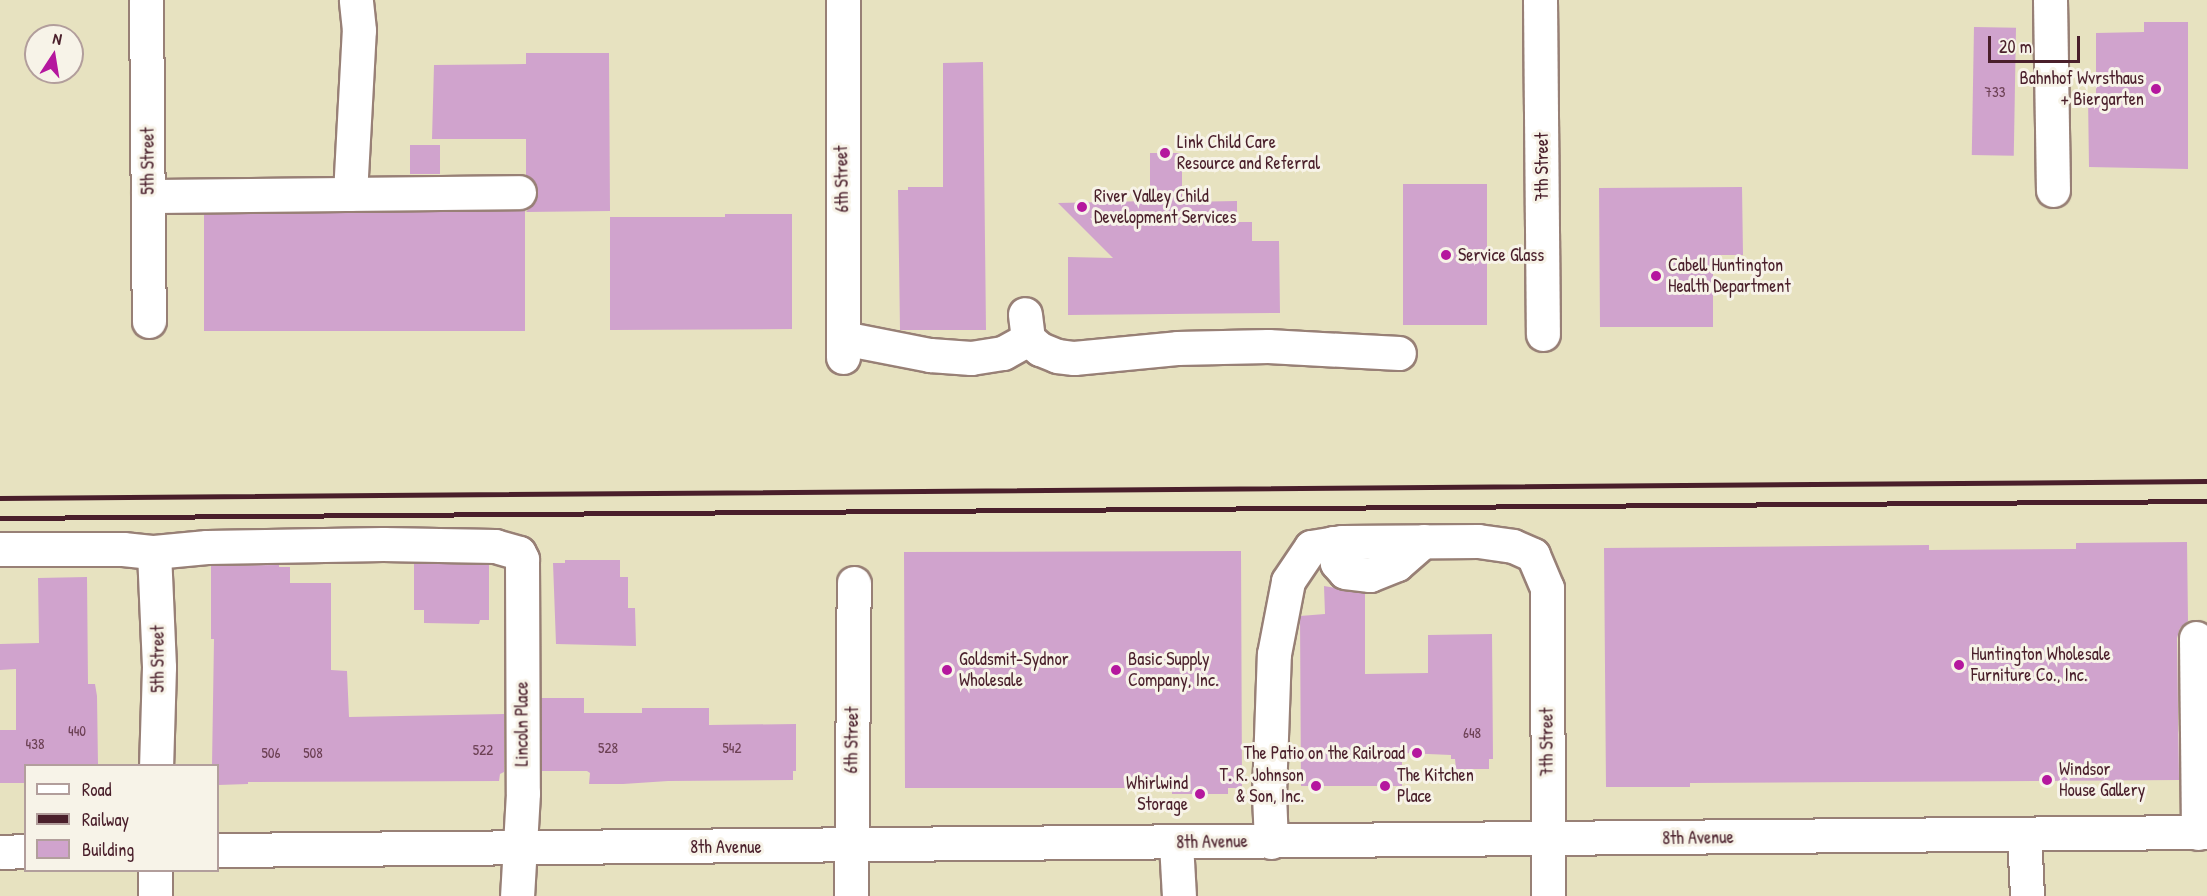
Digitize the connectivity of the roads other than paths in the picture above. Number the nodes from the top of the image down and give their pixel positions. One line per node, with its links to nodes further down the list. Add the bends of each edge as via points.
1 (146, 0): 9 (street, 5th Street)
2 (356, 0): 8 (street)
3 (843, 0): 12 (street, 6th Street, via 843,348 971,358 1003,353 1027,326 1040,350 1074,358 1177,348 1268,346)
4 (1540, 0): 11 (street, 7th Street)
5 (2050, 0): 6 (street)
6 (2053, 190)
7 (519, 192): 8 (street)
8 (350, 194): 9 (street)
9 (148, 196): 10 (street, 5th Street)
10 (149, 321)
11 (1543, 334)
12 (1399, 353)
13 (0, 549): 14 (street)
14 (154, 552): 17 (street, 5th Street, via 159,657); 24 (street, Lincoln Place, via 207,547 383,544 495,546 519,553 523,799)
15 (854, 583): 23 (street, 6th Street)
16 (2196, 638): 18 (street)
17 (156, 764)
18 (2202, 832): 19 (street, 8th Avenue)
19 (2024, 834): 20 (street, 8th Avenue); 34 (street)
20 (1548, 839): 21 (street, 8th Avenue); 21 (street, 7th Street, via 1547,588 1533,555 1512,546 1478,541 1423,541 1311,547 1288,581 1274,654); 33 (street, 7th Street)
21 (1271, 842): 22 (street, 8th Avenue)
22 (1176, 843): 23 (street, 8th Avenue); 32 (street)
23 (851, 846): 24 (street, 8th Avenue); 31 (street, 6th Street)
24 (520, 848): 25 (street, 8th Avenue); 30 (street, Lincoln Place)
25 (219, 850)
26 (24, 851): 27 (street)
27 (0, 852)
28 (154, 872): 29 (street)
29 (155, 896)
30 (517, 896)
31 (851, 896)
32 (1179, 896)
33 (1548, 896)
34 (2027, 896)

